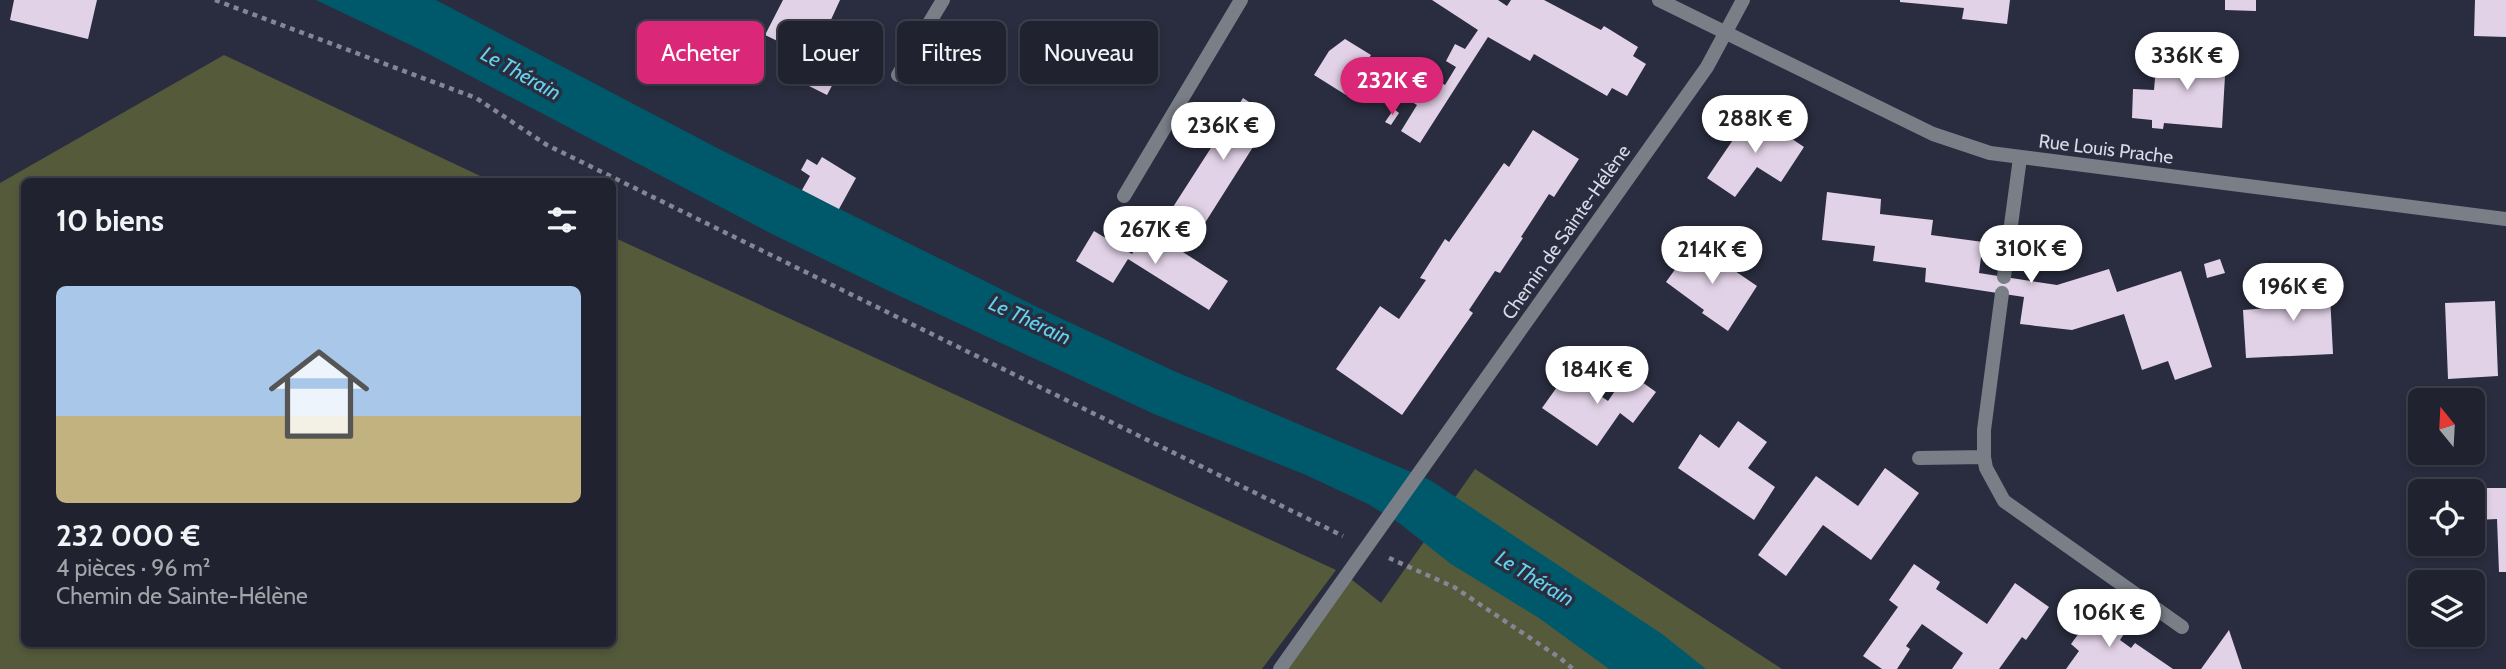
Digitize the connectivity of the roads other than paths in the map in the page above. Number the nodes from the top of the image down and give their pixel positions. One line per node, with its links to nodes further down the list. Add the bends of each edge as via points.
1 (943, 0): 5 (street)
2 (1241, 0): 8 (street)
3 (1659, 0): 6 (street, Rue Louis Prache)
4 (1743, 0): 6 (street, Chemin de Sainte-Hélène)
5 (930, 21)
6 (1726, 32): 7 (street, Rue Louis Prache, via 1933,134); 15 (street, Chemin de Sainte-Hélène, via 1707,67)
7 (2020, 158): 9 (street, Rue Louis Prache); 10 (street)
8 (1124, 196)
9 (2506, 219)
10 (2004, 277)
11 (2002, 293): 12 (street)
12 (1984, 457): 13 (street); 14 (street, via 2004,501)
13 (1919, 458)
14 (2182, 627)
15 (1280, 669)

